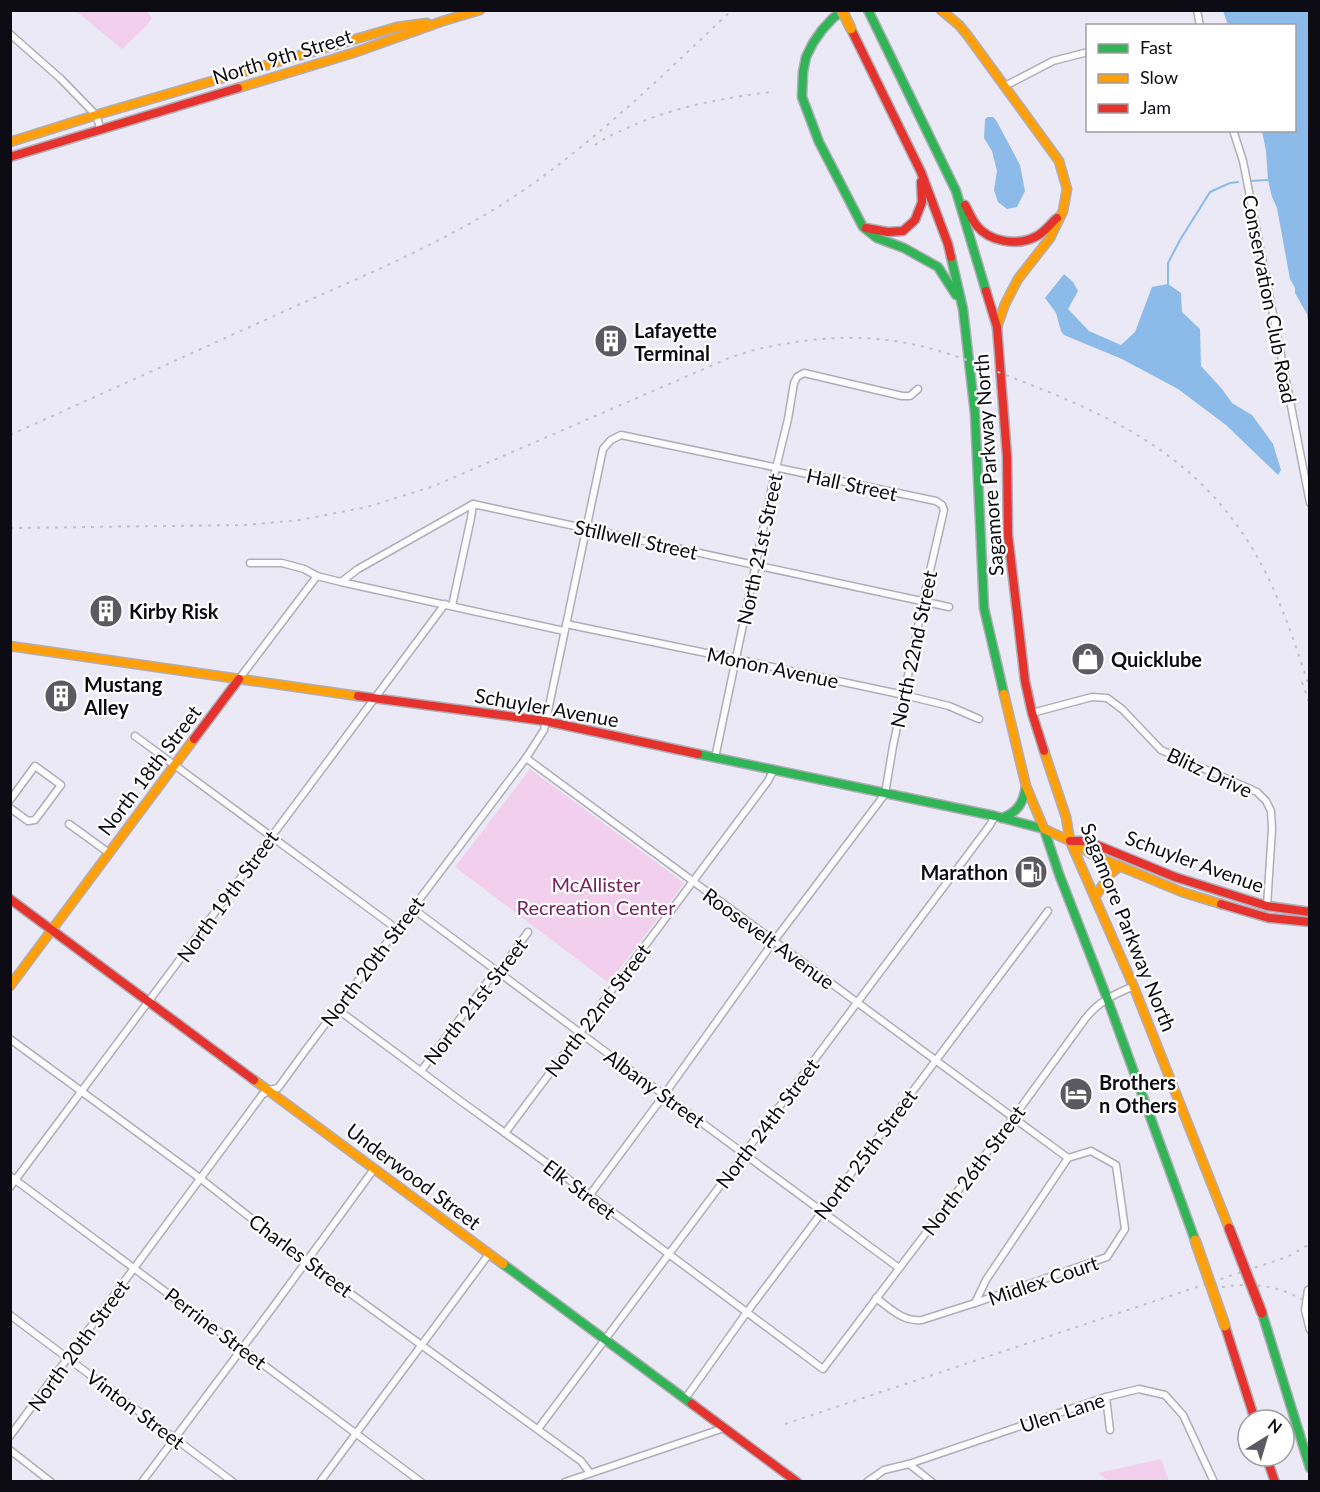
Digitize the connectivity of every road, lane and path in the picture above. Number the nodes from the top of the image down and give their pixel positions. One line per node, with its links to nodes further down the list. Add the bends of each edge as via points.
1 (447, 10): 6 (main road)
2 (480, 10): 6 (main road)
3 (844, 10): 15 (main road, Sagamore Parkway North, bridge); 18 (main road, via 822,30 806,57 802,97 819,142)
4 (868, 10): 16 (main road, Sagamore Parkway North)
5 (941, 10): 9 (main road, via 959,25)
6 (443, 21): 10 (main road, North 9th Street, via 397,27); 11 (main road, North 9th Street, via 353,53)
7 (10, 34): 10 (street)
8 (1086, 53): 9 (street, via 1053,62)
9 (1005, 86): 17 (main road, via 1059,161 1067,189)
10 (96, 115): 11 (street); 13 (main road, North 9th Street)
11 (101, 130): 14 (main road, North 9th Street)
12 (1234, 132): 24 (street, Conservation Club Road, via 1243,161)
13 (10, 142)
14 (10, 157)
15 (921, 172): 18 (main road, via 922,202 915,220 903,231); 19 (main road, Sagamore Parkway North, via 948,244)
16 (956, 191): 17 (main road, via 979,228 1008,242 1033,238); 20 (main road, Sagamore Parkway North)
17 (1063, 211): 20 (main road, via 1050,238 1018,279)
18 (863, 227): 19 (main road, via 938,267)
19 (963, 309): 49 (main road, Sagamore Parkway North, via 975,414 984,608)
20 (997, 327): 41 (main road, Sagamore Parkway North, via 1007,456 1008,535)
21 (918, 389): 23 (street, North 21st Street, via 910,396 902,396 804,373 794,382)
22 (621, 435): 23 (street, Hall Street); 27 (street, North 20th Street, via 603,449)
23 (776, 468): 26 (street, Hall Street); 29 (street, North 21st Street)
24 (1310, 503)
25 (473, 504): 27 (street, Stillwell Street); 31 (street); 33 (street, North 19th Street)
26 (942, 505): 32 (street, North 22nd Street)
27 (586, 528): 29 (street, Stillwell Street); 35 (street, North 20th Street)
28 (250, 563): 30 (street, Monon Avenue, via 282,563)
29 (756, 565): 32 (street, Stillwell Street); 37 (street, North 21st Street)
30 (317, 576): 31 (street, Monon Avenue); 38 (street, North 18th Street)
31 (341, 582): 33 (street, Monon Avenue)
32 (922, 601): 34 (street, Stillwell Street); 39 (street, North 22nd Street)
33 (448, 605): 35 (street, Monon Avenue); 40 (street, North 19th Street)
34 (949, 607)
35 (565, 627): 37 (street, Monon Avenue); 43 (street, North 20th Street)
36 (10, 646): 38 (main road, Schuyler Avenue)
37 (735, 659): 39 (street, Monon Avenue); 46 (street, North 21st Street)
38 (239, 679): 40 (main road, Schuyler Avenue); 47 (main road, North 18th Street)
39 (904, 695): 42 (street, Monon Avenue); 50 (street, North 22nd Street)
40 (376, 698): 43 (main road, Schuyler Avenue); 56 (street, North 19th Street)
41 (1032, 713): 57 (main road, Sagamore Parkway North); 63 (street, Blitz Drive, via 1092,697 1107,698 1161,750 1257,792 1271,811)
42 (979, 719)
43 (545, 721): 45 (street, North 20th Street, via 544,730); 46 (main road, Schuyler Avenue)
44 (135, 736): 47 (street)
45 (526, 758): 60 (street, Roosevelt Avenue); 64 (street, North 20th Street)
46 (715, 758): 48 (main road, Schuyler Avenue)
47 (175, 765): 56 (street); 58 (main road, North 18th Street)
48 (773, 771): 50 (main road, Schuyler Avenue); 60 (street, North 22nd Street)
49 (1026, 786): 53 (main road, via 1020,808); 55 (main road, Sagamore Parkway North)
50 (885, 794): 53 (main road, Schuyler Avenue); 71 (street)
51 (10, 800): 52 (street, via 36,766 61,785 35,820 28,821)
52 (10, 808)
53 (998, 818): 55 (main road, Schuyler Avenue); 77 (street, North 24th Street)
54 (69, 825): 58 (street)
55 (1044, 829): 57 (main road, Schuyler Avenue); 75 (main road, Sagamore Parkway North)
56 (271, 836): 68 (street); 76 (street, North 19th Street)
57 (1070, 841): 59 (main road, Schuyler Avenue); 61 (main road, Sagamore Parkway North); 63 (main road, Schuyler Avenue, via 1087,841 1175,877)
58 (109, 853): 69 (main road, North 18th Street)
59 (1120, 866): 61 (main road, via 1103,881); 67 (main road, Schuyler Avenue, via 1209,901 1269,918)
60 (692, 881): 71 (street, Roosevelt Avenue); 79 (street, North 22nd Street)
61 (1096, 896): 74 (main road, Sagamore Parkway North)
62 (10, 899): 69 (main road, Underwood Street)
63 (1267, 906): 66 (main road, Schuyler Avenue)
64 (412, 908): 68 (street, North 20th Street); 72 (street, Albany Street)
65 (1048, 911): 81 (street, North 25th Street)
66 (1310, 912)
67 (1310, 922)
68 (396, 929): 78 (street, North 20th Street)
69 (52, 930): 73 (main road, North 18th Street); 76 (main road, Underwood Street)
70 (528, 932): 72 (street, North 21st Street)
71 (774, 941): 77 (street, Roosevelt Avenue); 85 (street)
72 (496, 971): 79 (street, Albany Street); 82 (street, North 21st Street)
73 (10, 986)
74 (1134, 986): 75 (street, North 26th Street); 123 (main road, Sagamore Parkway North, bridge, via 1262,1313)
75 (1107, 998): 86 (street, North 26th Street, via 1074,1033); 114 (main road, Sagamore Parkway North, bridge)
76 (149, 1001): 83 (street, North 19th Street); 84 (main road, Underwood Street)
77 (856, 1002): 81 (street, Roosevelt Avenue); 88 (street, North 24th Street)
78 (338, 1009): 82 (street, Elk Street); 84 (street, North 20th Street, via 278,1088)
79 (580, 1032): 85 (street, Albany Street); 87 (street, North 22nd Street)
80 (10, 1039): 83 (street, Charles Street)
81 (935, 1060): 86 (street, Roosevelt Avenue); 95 (street, North 25th Street)
82 (421, 1071): 87 (street, Elk Street)
83 (82, 1090): 91 (street, North 19th Street); 92 (street, Charles Street)
84 (269, 1090): 90 (main road, Underwood Street); 92 (street, North 20th Street)
85 (664, 1095): 88 (street, Albany Street); 94 (street)
86 (1013, 1118): 89 (street); 100 (street, North 26th Street)
87 (505, 1133): 94 (street, Elk Street)
88 (745, 1153): 95 (street, Albany Street); 97 (street, North 24th Street)
89 (1068, 1158): 103 (street); 103 (street, Midlex Court, via 1091,1151 1116,1165 1125,1229 1107,1257)
90 (374, 1169): 96 (main road, Underwood Street); 98 (street)
91 (13, 1178): 93 (street, North 19th Street); 99 (street, Perrine Street)
92 (201, 1179): 98 (street, Charles Street); 99 (street, North 20th Street)
93 (10, 1187)
94 (590, 1196): 97 (street, Elk Street)
95 (822, 1212): 100 (street, Albany Street); 104 (street, North 25th Street)
96 (489, 1254): 107 (main road, Underwood Street); 108 (street)
97 (669, 1255): 104 (street, Elk Street); 107 (street, North 24th Street)
98 (307, 1262): 108 (street, Charles Street); 109 (street)
99 (134, 1268): 109 (street, Perrine Street); 110 (street, North 20th Street)
100 (899, 1268): 102 (street, North 26th Street)
101 (1310, 1289): 106 (street, via 1305,1310)
102 (876, 1298): 103 (street, Midlex Court, via 902,1317 914,1320); 111 (street, North 26th Street)
103 (975, 1303)
104 (747, 1312): 111 (street, Elk Street); 113 (street, North 25th Street)
105 (10, 1315): 110 (street, Vinton Street)
106 (1310, 1330)
107 (605, 1340): 113 (main road, Underwood Street); 116 (street, North 24th Street)
108 (421, 1344): 116 (street, Charles Street); 118 (street)
109 (243, 1348): 118 (street, Perrine Street); 120 (street)
110 (68, 1358): 119 (street, North 20th Street); 120 (street, Vinton Street)
111 (823, 1369)
112 (1106, 1397): 117 (street); 122 (street, Ulen Lane); 135 (street, Ulen Lane, via 1139,1389 1165,1395 1183,1415)
113 (685, 1399): 115 (main road, Underwood Street)
114 (1251, 1408)
115 (724, 1428): 124 (street); 125 (main road, Underwood Street)
116 (538, 1429): 124 (street, Charles Street, via 581,1461)
117 (1110, 1430)
118 (356, 1432): 129 (street); 130 (street, Perrine Street)
119 (10, 1436)
120 (176, 1438): 127 (street); 128 (street, Vinton Street)
121 (10, 1450): 126 (street)
122 (909, 1464): 133 (street, Ulen Lane, via 884,1470); 134 (street)
123 (1310, 1468)
124 (590, 1473): 131 (street)
125 (783, 1477): 132 (main road, Underwood Street)
126 (51, 1482)
127 (142, 1482)
128 (233, 1482)
129 (320, 1482)
130 (421, 1482)
131 (565, 1482)
132 (797, 1482)
133 (867, 1482)
134 (932, 1482)
135 (1214, 1482)

